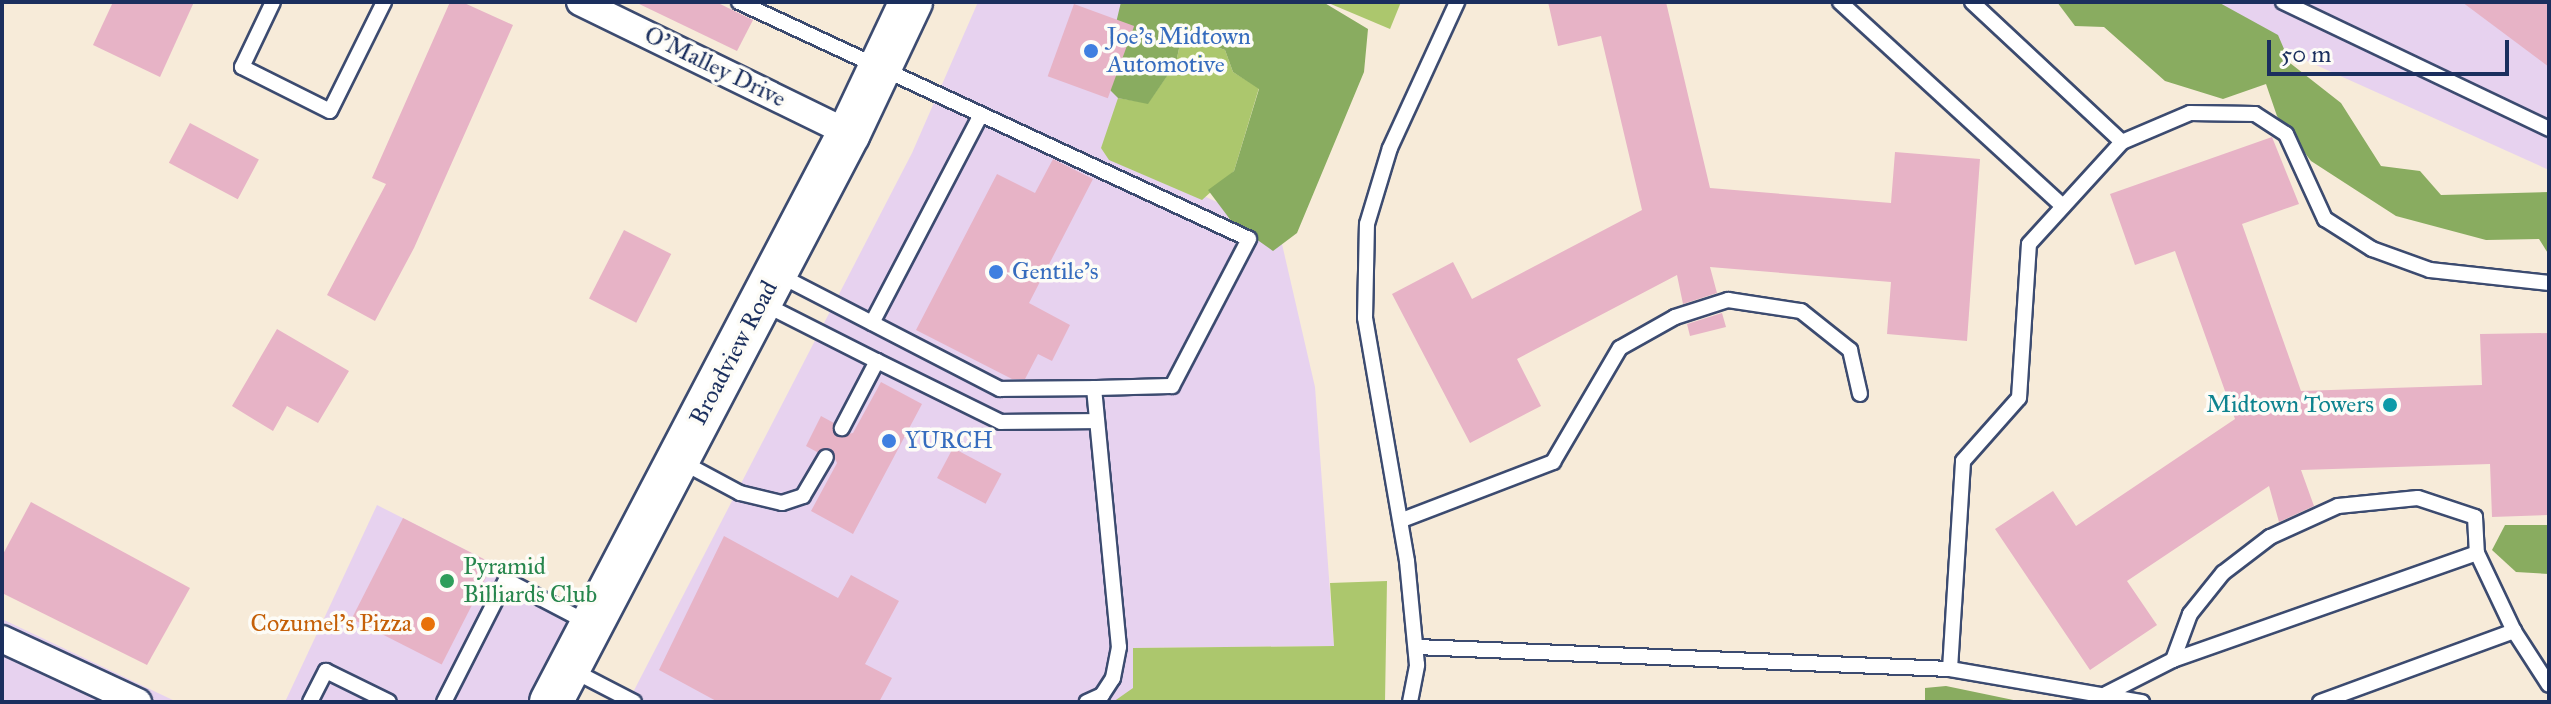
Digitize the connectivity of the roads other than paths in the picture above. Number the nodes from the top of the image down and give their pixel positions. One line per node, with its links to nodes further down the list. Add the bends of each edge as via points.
1 (273, 2): 2 (lane, via 242,67 330,111)
2 (384, 2)
3 (580, 2): 13 (street, O'Malley Drive)
4 (739, 2): 10 (lane)
5 (911, 2): 10 (main road, Broadview Road)
6 (1457, 2): 26 (lane, via 1390,148 1367,224 1365,318)
7 (1840, 2): 15 (lane)
8 (1972, 2): 14 (lane)
9 (2283, 2): 12 (lane)
10 (879, 71): 11 (lane); 13 (main road, Broadview Road)
11 (980, 116): 18 (lane); 20 (lane, via 1249,239 1172,386)
12 (2549, 129)
13 (849, 133): 17 (main road, Broadview Road)
14 (2122, 142): 15 (lane); 16 (lane, via 2190,113 2255,114 2286,134 2325,219 2372,249 2430,270)
15 (2063, 206): 33 (lane, via 2029,244 2019,398 1963,461)
16 (2549, 283)
17 (769, 288): 18 (lane); 19 (lane); 25 (main road, Broadview Road)
18 (872, 323): 20 (lane, via 1000,389 1022,393)
19 (877, 361): 22 (lane, via 1001,422); 23 (lane)
20 (1094, 388): 22 (lane)
21 (1860, 394): 26 (lane, via 1850,350 1801,311 1728,300 1675,317 1620,348 1553,462)
22 (1097, 421): 42 (lane, via 1119,647 1113,678 1102,695)
23 (842, 428)
24 (826, 457): 25 (lane, via 803,496 782,503 740,493)
25 (678, 460): 28 (main road, Broadview Road)
26 (1402, 520): 31 (lane)
27 (2477, 553): 29 (lane); 32 (lane); 32 (lane, via 2475,517 2418,498 2338,506 2270,537 2223,573 2190,614)
28 (592, 625): 34 (main road, Broadview Road); 40 (lane, via 506,580)
29 (2514, 631): 35 (lane); 45 (lane)
30 (2, 639): 37 (street)
31 (1416, 647): 33 (lane); 43 (lane)
32 (2173, 660): 36 (lane)
33 (1950, 669): 36 (lane)
34 (560, 685): 41 (lane)
35 (2549, 685)
36 (2106, 694): 44 (lane)
37 (138, 702)
38 (310, 702): 39 (lane, via 326,671)
39 (389, 702)
40 (444, 702)
41 (634, 702)
42 (1087, 702)
43 (1410, 702)
44 (2142, 702)
45 (2320, 702)

